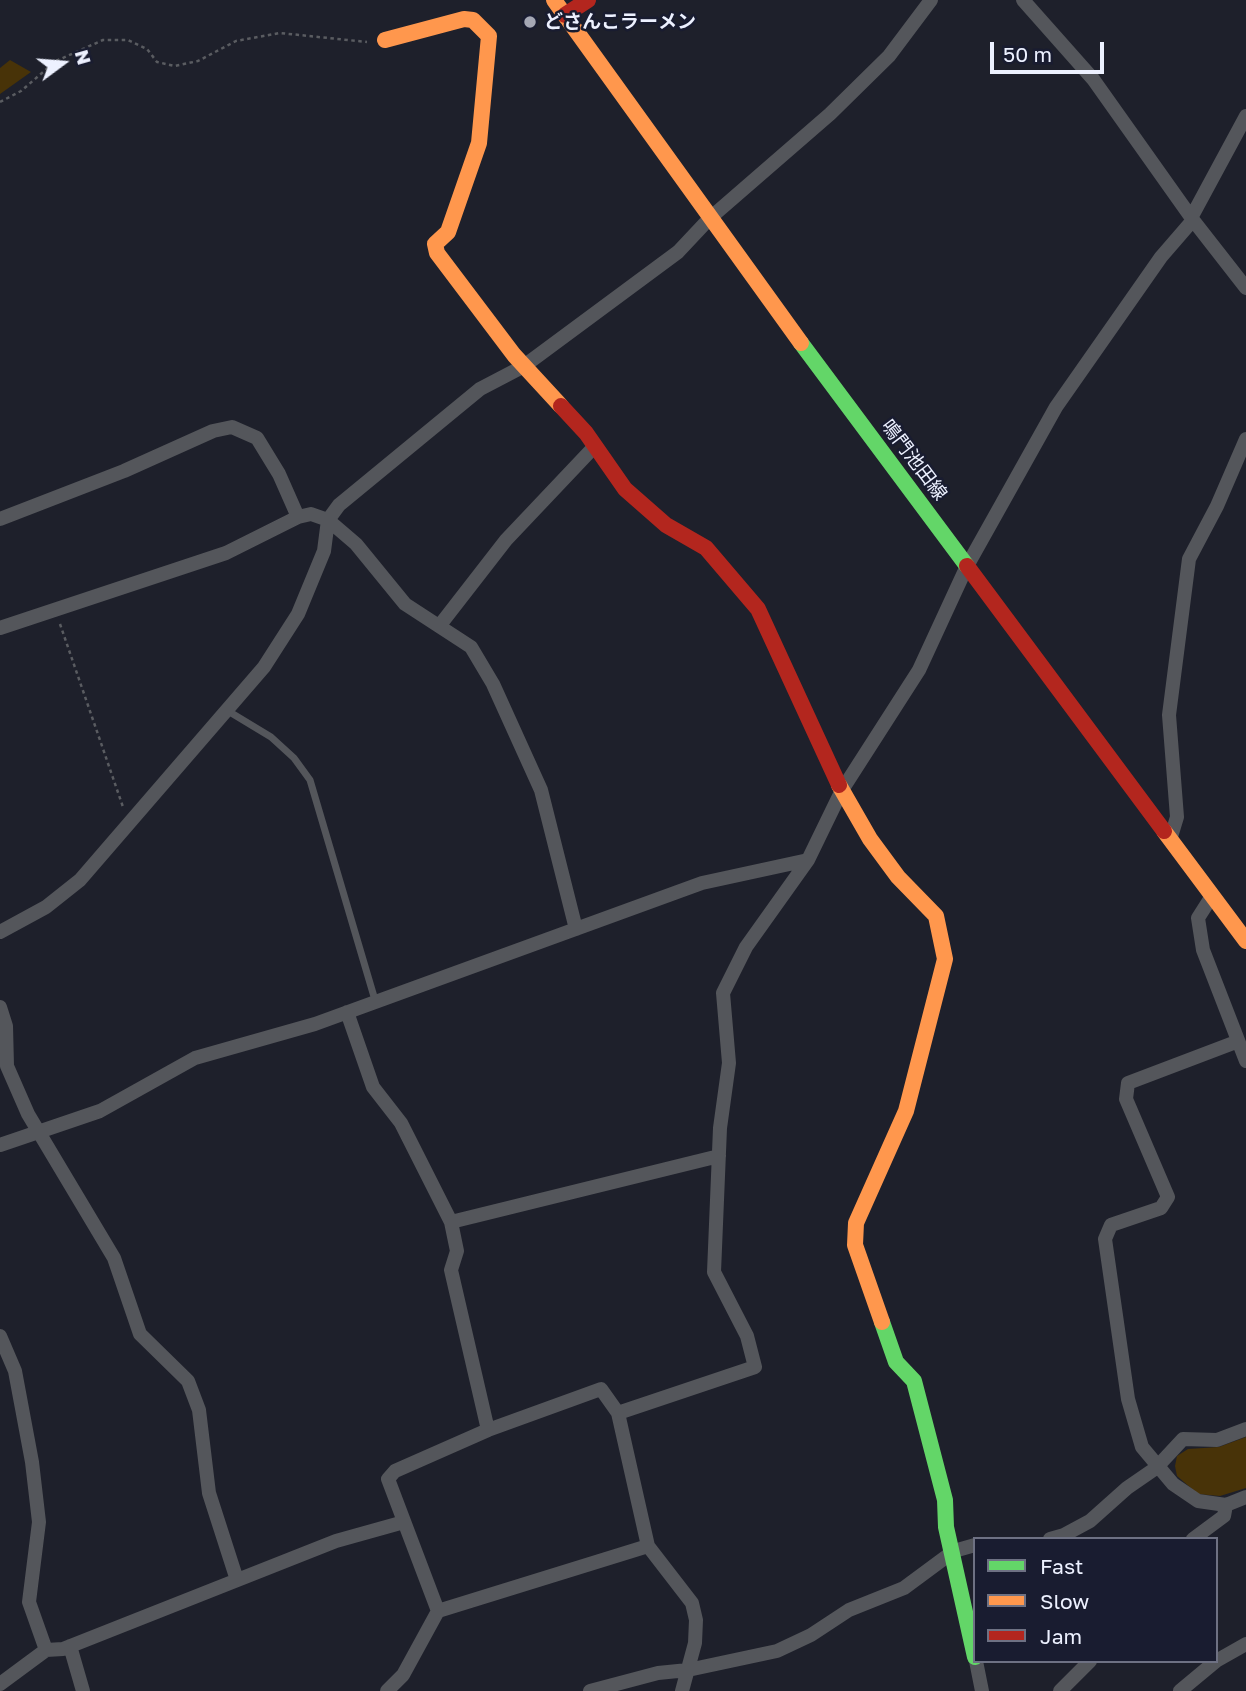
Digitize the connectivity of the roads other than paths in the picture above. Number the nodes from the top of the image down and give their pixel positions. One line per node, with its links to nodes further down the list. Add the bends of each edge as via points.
1 (554, 0): 5 (street, 鳴門池田線)
2 (588, 0): 5 (street)
3 (931, 0): 8 (street, via 889,56 860,85)
4 (1023, 0): 9 (street, via 1093,79)
5 (565, 15): 8 (street, 鳴門池田線)
6 (385, 40): 11 (street, via 464,19 473,20 489,36 479,143 449,232 435,244)
7 (1246, 116): 9 (street)
8 (709, 219): 11 (street, via 678,252); 17 (street, 鳴門池田線)
9 (1192, 219): 10 (street); 17 (street, via 1056,407)
10 (1246, 288)
11 (524, 366): 13 (street); 16 (street, via 480,389 339,505)
12 (1246, 439): 22 (street, via 1189,559 1169,715 1177,817)
13 (595, 446): 18 (street, via 506,540); 21 (street, via 625,489 666,525 706,548 758,609)
14 (298, 517): 15 (street, via 257,438 232,427); 16 (street, via 311,514); 19 (street, via 226,553)
15 (0, 519)
16 (328, 520): 18 (street, via 355,544 405,604); 20 (street, via 324,551 298,614)
17 (967, 566): 21 (street, via 919,670); 22 (street, 鳴門池田線)
18 (440, 625): 25 (street, via 471,648 526,751 541,790)
19 (0, 628)
20 (228, 711): 26 (street, via 80,880 46,908); 28 (lane, via 271,737 310,780)
21 (842, 790): 23 (street); 49 (street, via 898,877 936,916 944,947 945,959 906,1111 856,1223 855,1245 896,1362 914,1381)
22 (1170, 840): 24 (street, 鳴門池田線)
23 (808, 860): 25 (street, via 702,883); 35 (street, via 746,947 723,993 729,1063)
24 (1212, 896): 27 (street, 鳴門池田線); 31 (street, via 1198,918 1203,950)
25 (576, 929): 28 (street)
26 (0, 932)
27 (1246, 941)
28 (376, 1000): 30 (street)
29 (0, 1007): 33 (street, via 6,1026 7,1066)
30 (347, 1012): 33 (street, via 195,1059 100,1111); 36 (street, via 373,1087 401,1123)
31 (1236, 1042): 32 (street); 41 (street, via 1128,1083 1126,1099 1168,1197 1161,1208 1111,1225 1105,1239 1128,1399 1142,1447)
32 (1246, 1061)
33 (38, 1130): 34 (street); 50 (street, via 114,1258 140,1334 188,1381 199,1410 209,1493)
34 (0, 1145)
35 (719, 1156): 36 (street); 38 (street, via 714,1272 747,1336 755,1367)
36 (451, 1222): 40 (street, via 457,1251 451,1270)
37 (0, 1336): 55 (street, via 15,1371 32,1462 39,1522 29,1602)
38 (618, 1413): 40 (street, via 601,1389); 47 (street)
39 (1246, 1429): 41 (street, via 1217,1440 1184,1439)
40 (488, 1430): 44 (street, via 395,1471 388,1479)
41 (1156, 1468): 43 (street, via 1198,1501); 45 (street, via 1090,1521)
42 (1246, 1497): 43 (street)
43 (1226, 1505): 46 (street, via 1224,1516)
44 (404, 1522): 50 (street, via 336,1541); 51 (street)
45 (1057, 1537)
46 (1196, 1537)
47 (648, 1546): 51 (street); 60 (street, via 692,1603 695,1632)
48 (973, 1546): 49 (street)
49 (954, 1551): 54 (street); 60 (street, via 904,1588 849,1610 777,1651)
50 (237, 1580): 53 (street)
51 (438, 1611): 63 (street, via 409,1666)
52 (1246, 1644): 56 (street)
53 (70, 1646): 55 (street); 62 (street)
54 (973, 1649)
55 (46, 1650): 61 (street)
56 (1218, 1660)
57 (976, 1663): 66 (street)
58 (1088, 1663): 67 (street)
59 (1214, 1663): 68 (street)
60 (688, 1671): 64 (street, via 658,1673); 65 (street)
61 (0, 1684)
62 (83, 1691)
63 (387, 1691)
64 (590, 1691)
65 (682, 1691)
66 (982, 1691)
67 (1060, 1691)
68 (1180, 1691)

